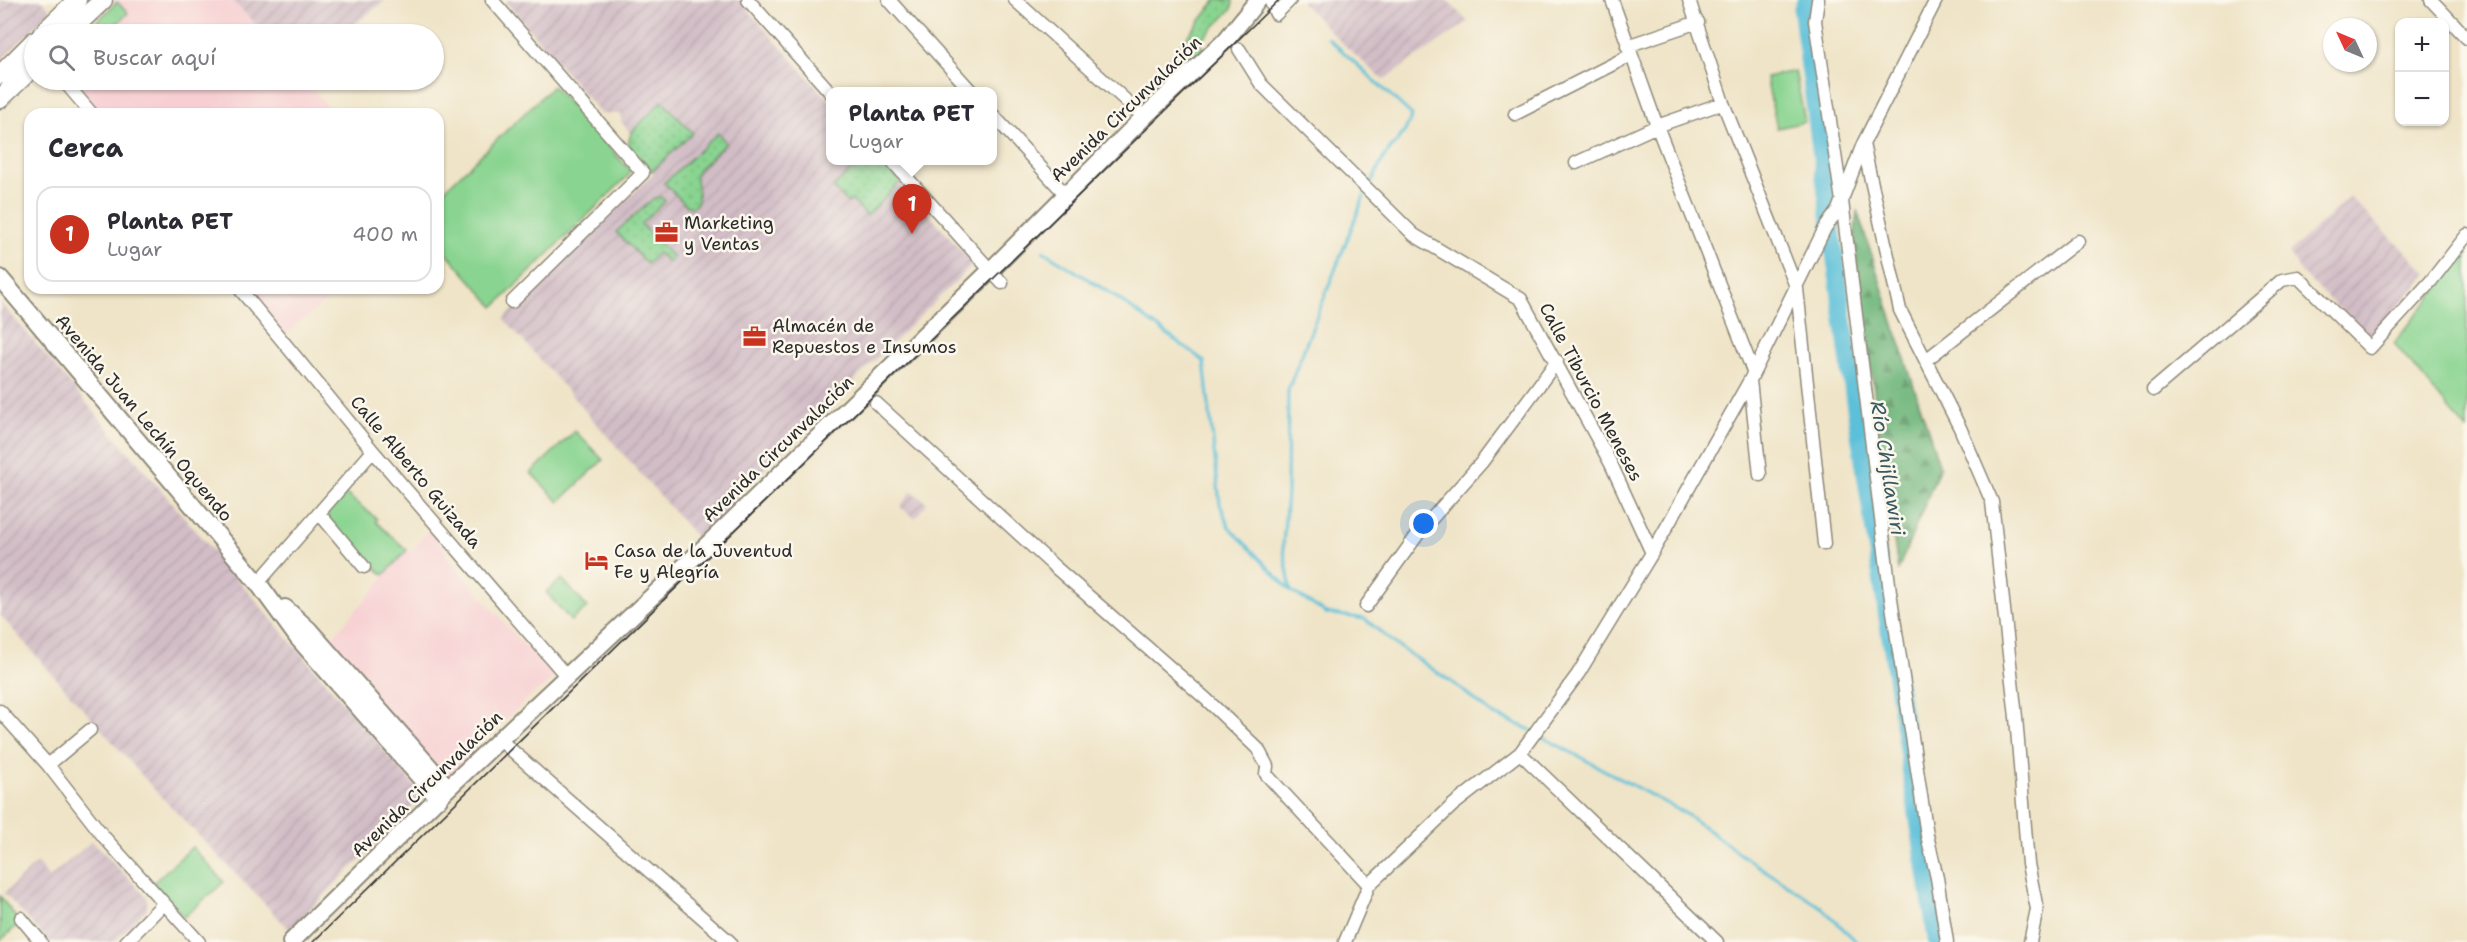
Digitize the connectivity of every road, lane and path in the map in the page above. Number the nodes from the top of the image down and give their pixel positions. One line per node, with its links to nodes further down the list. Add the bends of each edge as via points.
1 (77, 0): 16 (main road)
2 (102, 0): 17 (main road)
3 (492, 0): 46 (street, via 643,172)
4 (748, 0): 24 (street)
5 (889, 0): 25 (street)
6 (1015, 0): 31 (street)
7 (1258, 0): 31 (street, Avenida Circunvalación, via 1226,40)
8 (1270, 0): 9 (street, via 1276,14)
9 (1290, 0)
10 (1612, 0): 20 (street)
11 (1689, 0): 15 (street)
12 (1818, 0): 38 (street, via 1815,21)
13 (1936, 0): 34 (street)
14 (2432, 0): 18 (street)
15 (1698, 22): 20 (street); 28 (street)
16 (52, 24)
17 (77, 24)
18 (2467, 38)
19 (1239, 49): 48 (street, Calle Tiburcio Meneses, via 1261,84 1414,235 1521,299)
20 (1629, 50): 30 (street); 33 (street)
21 (24, 51): 22 (main road)
22 (0, 75)
23 (24, 76): 27 (main road)
24 (826, 87)
25 (967, 87)
26 (72, 90): 29 (street)
27 (0, 99)
28 (1723, 103): 33 (street); 44 (street)
29 (87, 108)
30 (1515, 114)
31 (1144, 117): 37 (street, Avenida Circunvalación)
32 (997, 119): 37 (street)
33 (1657, 126): 35 (street); 49 (street)
34 (1863, 144): 38 (street); 47 (street, via 1900,310)
35 (1576, 163)
36 (895, 165): 41 (street)
37 (1066, 195): 41 (street, Avenida Circunvalación)
38 (1840, 206): 44 (street, via 1825,228); 77 (street, via 1890,592)
39 (2467, 235): 50 (street, via 2370,348 2298,277 2282,280)
40 (2078, 242): 47 (street)
41 (990, 271): 43 (street); 60 (street, Avenida Circunvalación)
42 (0, 278): 58 (street, Avenida Juan Lechín Oquendo)
43 (1002, 283)
44 (1797, 289): 49 (street); 55 (street)
45 (244, 294): 52 (street, Calle Alberto Guizada)
46 (512, 302)
47 (1926, 360): 78 (street, via 1992,502 1997,525 2028,864 2037,909)
48 (1557, 362): 56 (street, Calle Tiburcio Meneses); 59 (street, via 1482,462 1418,534)
49 (1751, 375): 53 (street); 56 (street)
50 (2153, 390)
51 (876, 403): 67 (street, via 1249,740 1267,766 1266,774)
52 (373, 451): 54 (street); 60 (street, Calle Alberto Guizada)
53 (1760, 476)
54 (319, 513): 57 (street); 58 (street)
55 (1824, 544)
56 (1652, 553): 64 (street, via 1578,674)
57 (364, 567)
58 (258, 583): 66 (street, Avenida Juan Lechín Oquendo, via 309,630)
59 (1366, 606)
60 (568, 678): 63 (street, Avenida Circunvalación)
61 (0, 711): 65 (street)
62 (90, 730): 65 (street)
63 (500, 740): 66 (street, Avenida Circunvalación); 74 (street)
64 (1520, 753): 67 (street, via 1454,805); 76 (street)
65 (48, 765): 68 (street, via 104,837)
66 (443, 793): 73 (street, Avenida Circunvalación)
67 (1369, 885): 75 (street)
68 (164, 903): 71 (street); 72 (street)
69 (21, 918): 70 (street)
70 (41, 942)
71 (126, 942)
72 (200, 942)
73 (291, 942)
74 (730, 942)
75 (1345, 942)
76 (1717, 942)
77 (1947, 942)
78 (2030, 942)

